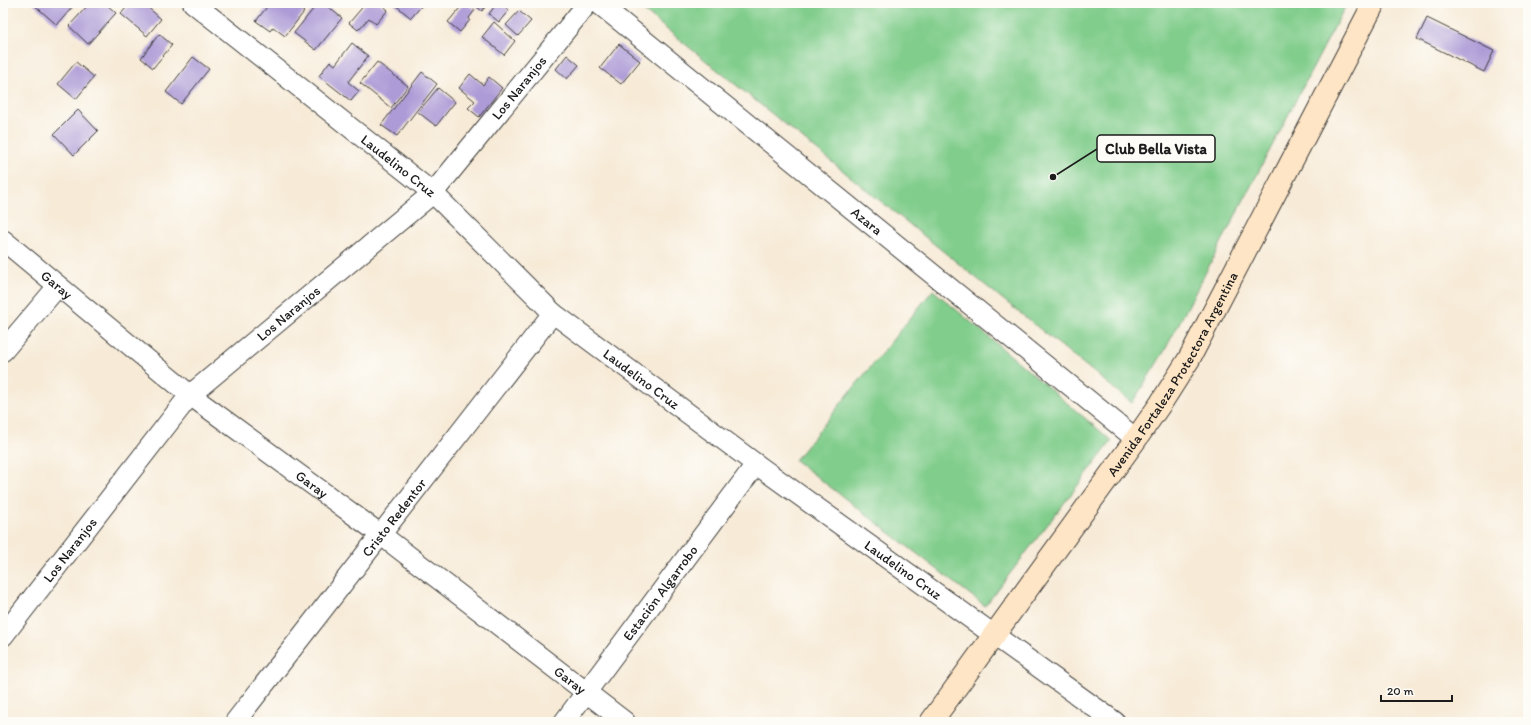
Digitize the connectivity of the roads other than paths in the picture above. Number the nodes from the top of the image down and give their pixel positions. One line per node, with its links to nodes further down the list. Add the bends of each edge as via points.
1 (193, 3): 5 (street, Laudelino Cruz)
2 (588, 3): 5 (street, Los Naranjos)
3 (598, 3): 11 (street, Azara)
4 (1374, 3): 11 (main road, Avenida Fortaleza Protectora Argentina, via 1189,359)
5 (433, 193): 8 (street, Laudelino Cruz); 10 (street, Los Naranjos)
6 (3, 240): 7 (street, Garay)
7 (58, 286): 9 (street); 10 (street, Garay)
8 (553, 313): 12 (street, Laudelino Cruz); 13 (street, Cristo Redentor)
9 (3, 351)
10 (190, 395): 13 (street, Garay); 15 (street, Los Naranjos)
11 (1136, 440): 14 (main road, Avenida Fortaleza Protectora Argentina)
12 (756, 464): 14 (street, Laudelino Cruz); 16 (street, Estación Algarrobo)
13 (380, 534): 16 (street, Garay); 17 (street, Cristo Redentor)
14 (994, 634): 20 (main road, Avenida Fortaleza Protectora Argentina); 21 (street, Laudelino Cruz)
15 (3, 636)
16 (585, 693): 18 (street, Estación Algarrobo); 19 (street, Garay)
17 (235, 722)
18 (564, 722)
19 (625, 722)
20 (932, 722)
21 (1116, 722)

